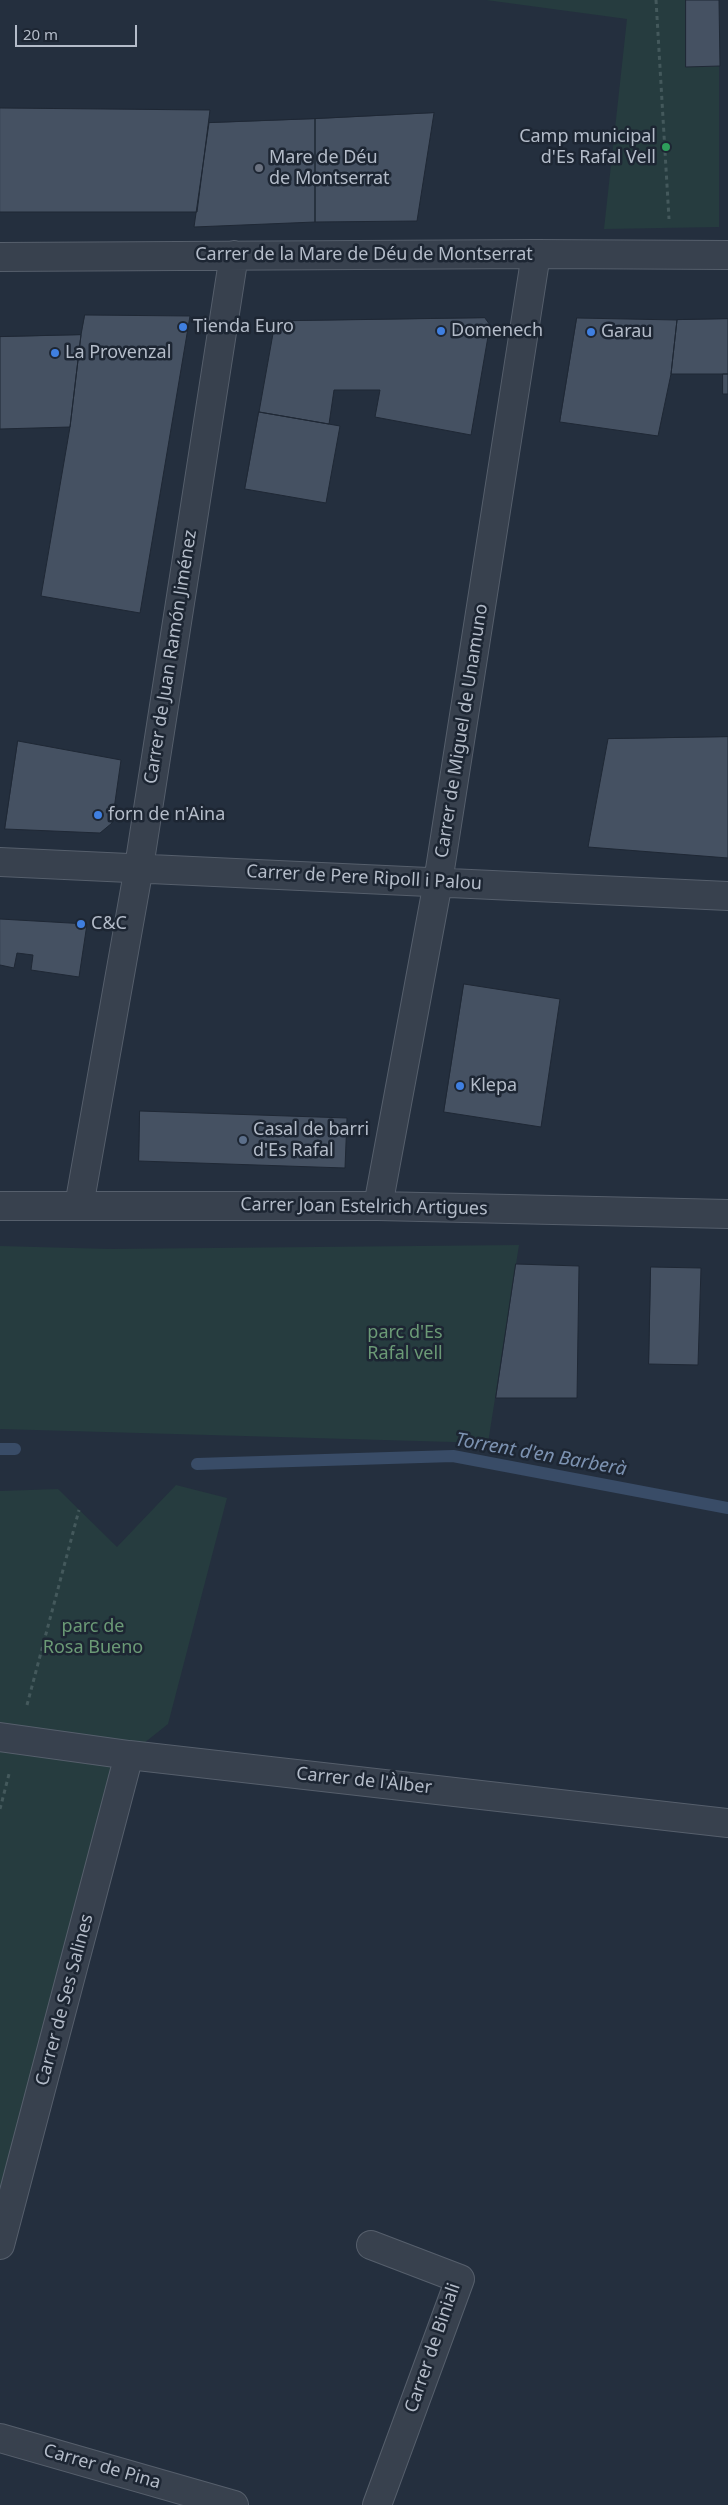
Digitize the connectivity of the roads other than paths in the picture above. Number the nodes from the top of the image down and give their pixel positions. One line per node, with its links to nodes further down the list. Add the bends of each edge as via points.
1 (536, 254): 2 (street, Carrer de la Mare de Déu de Montserrat); 3 (street, Carrer de la Mare de Déu de Montserrat); 7 (street, Carrer de Miguel de Unamuno)
2 (234, 255): 4 (street, Carrer de la Mare de Déu de Montserrat); 6 (street, Carrer de Juan Ramón Jiménez)
3 (728, 255)
4 (0, 257)
5 (0, 862): 6 (street, Carrer de Pere Ripoll i Palou)
6 (139, 867): 7 (street, Carrer de Pere Ripoll i Palou); 10 (street, Carrer de Juan Ramón Jiménez)
7 (438, 882): 8 (street, Carrer de Pere Ripoll i Palou); 11 (street, Carrer de Miguel de Unamuno)
8 (728, 896)
9 (0, 1206): 10 (street, Carrer Joan Estelrich Artigues)
10 (79, 1206): 11 (street, Carrer Joan Estelrich Artigues)
11 (378, 1206): 12 (street, Carrer Joan Estelrich Artigues)
12 (728, 1214)
13 (9, 1738): 14 (street, Carrer de l'Àlber)
14 (129, 1755): 15 (street, Carrer de l'Àlber); 17 (street, Carrer de Ses Salines)
15 (728, 1823)
16 (372, 2244): 20 (street, Carrer de Biniali, via 460,2279)
17 (0, 2245)
18 (0, 2438): 19 (street, Carrer de Pina)
19 (234, 2505)
20 (377, 2505)

